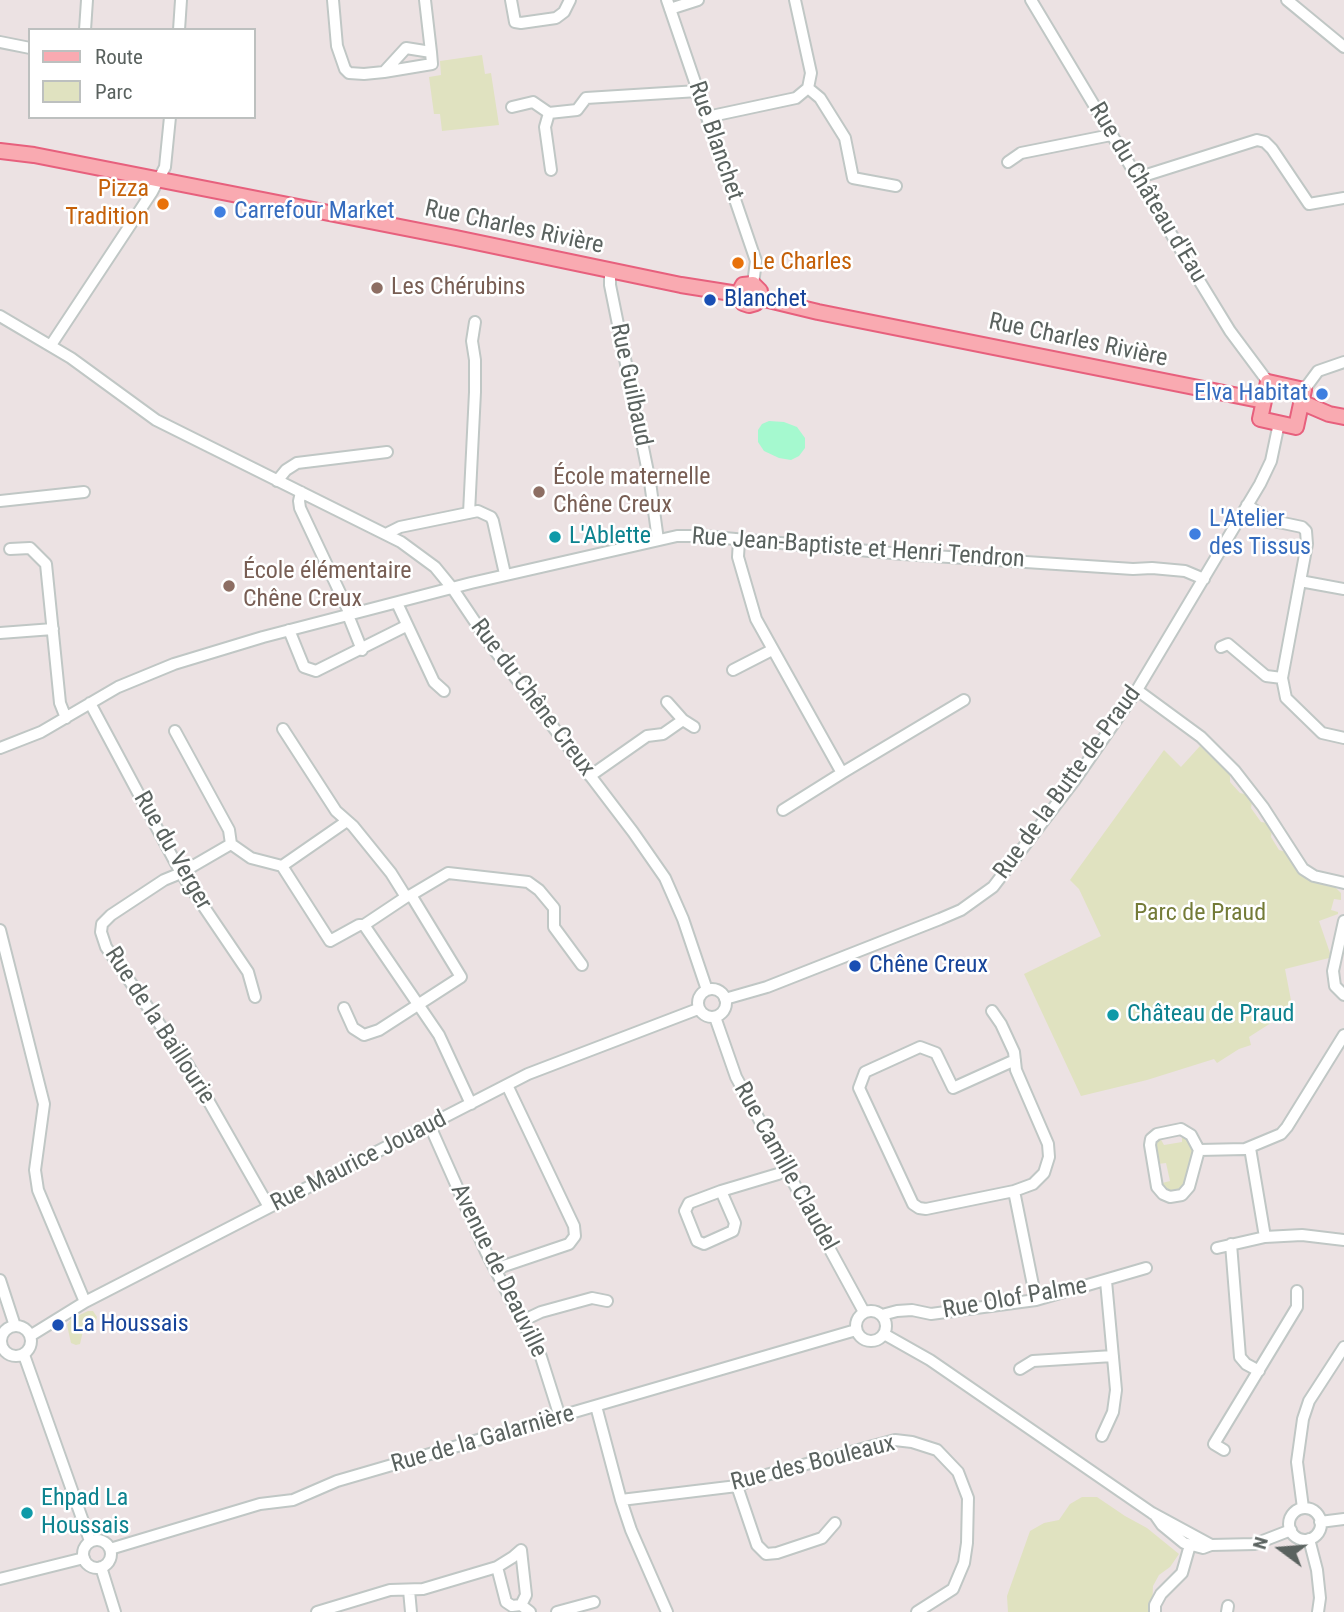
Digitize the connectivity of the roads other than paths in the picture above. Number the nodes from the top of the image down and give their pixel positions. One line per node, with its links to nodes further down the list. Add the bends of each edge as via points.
1 (87, 0): 12 (street)
2 (181, 0): 13 (street)
3 (333, 0): 18 (street, via 337,46 345,69 349,73)
4 (425, 0): 17 (street)
5 (511, 0): 6 (street, via 515,22 520,23 556,18)
6 (570, 0)
7 (698, 0): 11 (street)
8 (795, 0): 19 (street, via 811,74)
9 (1031, 0): 25 (street, Rue du Château d'Eau)
10 (1287, 0): 15 (street)
11 (668, 5): 20 (street, Rue Blanchet)
12 (85, 28)
13 (178, 28)
14 (0, 42): 16 (street)
15 (1344, 47)
16 (28, 48)
17 (431, 52): 18 (street, via 406,48); 18 (street, via 432,64)
18 (384, 72)
19 (808, 88): 23 (street, via 796,98); 33 (street, via 820,98 845,138 853,178)
20 (698, 91): 22 (street, via 586,98 577,110); 23 (street, Rue Blanchet)
21 (512, 107): 22 (street, via 533,102)
22 (549, 113): 30 (street, via 545,127)
23 (707, 117): 36 (street, Rue Blanchet, via 755,261)
24 (170, 119): 32 (street, via 165,167)
25 (1111, 135): 29 (street, via 1021,153); 31 (street, Rue du Château d'Eau)
26 (0, 143): 28 (main road, Rue Charles Rivière)
27 (0, 151): 28 (main road, Rue Charles Rivière)
28 (34, 155): 32 (main road, Rue Charles Rivière)
29 (1008, 162)
30 (551, 170)
31 (1137, 178): 34 (street, via 1257,140 1272,149 1309,204); 43 (street, Rue du Château d'Eau, via 1230,331)
32 (159, 180): 35 (main road, Rue Charles Rivière); 41 (street)
33 (896, 186)
34 (1344, 198)
35 (610, 271): 37 (main road, Rue Charles Rivière); 58 (street, Rue Guilbaud)
36 (753, 284): 37 (main road, via 743,285); 38 (main road)
37 (738, 294): 38 (main road, Rue Charles Rivière, via 746,305)
38 (760, 298): 45 (main road, Rue Charles Rivière)
39 (0, 316): 41 (street, Rue du Chêne Creux)
40 (475, 322): 56 (street)
41 (51, 345): 51 (street, Rue du Chêne Creux, via 156,421)
42 (1344, 362): 44 (street, via 1318,371)
43 (1268, 382): 44 (main road); 45 (main road)
44 (1302, 396): 46 (main road); 48 (main road)
45 (1264, 401): 49 (main road, via 1260,419)
46 (1329, 414): 47 (main road); 48 (main road)
47 (1344, 417)
48 (1298, 418): 49 (main road, via 1296,427)
49 (1279, 423): 55 (street, Rue de la Butte de Praud, via 1271,461)
50 (387, 452): 51 (street, via 298,463)
51 (277, 481): 53 (street, Rue du Chêne Creux)
52 (84, 492): 54 (street)
53 (302, 492): 57 (street, Rue du Chêne Creux); 67 (street, via 300,508)
54 (0, 501)
55 (1247, 505): 62 (street, Rue de la Butte de Praud); 63 (street, via 1269,520 1306,531)
56 (469, 513): 57 (street); 61 (street, via 478,511 491,517)
57 (386, 534): 64 (street, Rue du Chêne Creux, via 420,554)
58 (658, 540): 59 (street, Rue Jean-Baptiste et Henri Tendron, via 694,536); 61 (street, Rue Jean-Baptiste et Henri Tendron)
59 (738, 540): 62 (street, Rue Jean-Baptiste et Henri Tendron, via 1159,568); 74 (street, via 738,557 753,608)
60 (10, 549): 69 (street, via 30,548 46,564)
61 (505, 574): 64 (street, Rue Jean-Baptiste et Henri Tendron)
62 (1204, 579): 77 (street, Rue de la Butte de Praud)
63 (1300, 581): 65 (street); 76 (street)
64 (453, 589): 66 (street, Rue Jean-Baptiste et Henri Tendron); 90 (street, Rue du Chêne Creux)
65 (1344, 589)
66 (397, 603): 67 (street, Rue Jean-Baptiste et Henri Tendron); 68 (street)
67 (349, 615): 70 (street, Rue Jean-Baptiste et Henri Tendron); 73 (street)
68 (406, 626): 73 (street); 78 (street)
69 (53, 629): 71 (street); 82 (street, via 60,703)
70 (289, 630): 73 (street, via 304,667 316,671); 81 (street, Rue Jean-Baptiste et Henri Tendron, via 174,664)
71 (0, 633)
72 (1221, 647): 76 (street, via 1227,644 1266,676)
73 (362, 650)
74 (772, 650): 75 (street); 89 (street)
75 (733, 670)
76 (1282, 678): 87 (street, via 1286,698 1322,733)
77 (1137, 690): 96 (street, via 1201,737 1235,771 1303,869); 105 (street, Rue de la Butte de Praud, via 1009,868 980,898 940,919)
78 (444, 691)
79 (964, 700): 89 (street)
80 (667, 702): 83 (street)
81 (90, 703): 82 (street, Rue Jean-Baptiste et Henri Tendron); 95 (street, Rue du Verger)
82 (66, 718): 88 (street, Rue Jean-Baptiste et Henri Tendron)
83 (683, 720): 84 (street); 90 (street, via 663,734 647,736)
84 (694, 727)
85 (283, 729): 92 (street)
86 (175, 731): 93 (street, via 229,830)
87 (1344, 738)
88 (0, 748)
89 (842, 773): 91 (street)
90 (590, 776): 102 (street, Rue du Chêne Creux, via 665,878)
91 (783, 810)
92 (347, 821): 94 (street); 97 (street)
93 (231, 844): 94 (street, via 251,858); 95 (street)
94 (282, 866): 98 (street, via 330,941)
95 (181, 873): 104 (street, Rue du Verger, via 248,972); 123 (street, Rue de la Baillourie, via 111,915 102,925 101,936 188,1065)
96 (1344, 883)
97 (409, 896): 98 (street); 101 (street, via 448,873 528,882 554,908 554,927); 106 (street, via 461,976)
98 (365, 925): 106 (street)
99 (1344, 926): 103 (street, via 1333,971 1335,986)
100 (0, 930): 135 (street, via 44,1104 35,1170 38,1190)
101 (582, 965)
102 (707, 990): 105 (street, via 719,991); 108 (street, via 698,997)
103 (1344, 995)
104 (255, 997)
105 (725, 999): 110 (street, via 724,1012)
106 (417, 1006): 107 (street, via 364,1035 353,1028); 116 (street, via 439,1035)
107 (344, 1008)
108 (698, 1009): 110 (street, via 704,1016); 115 (street, Rue Maurice Jouaud)
109 (992, 1011): 113 (street, via 1002,1024)
110 (715, 1017): 120 (street, Rue Camille Claudel, via 736,1077)
111 (1344, 1035): 112 (street)
112 (1334, 1052): 114 (street); 118 (street, via 1287,1127)
113 (1015, 1060): 122 (street, via 1049,1157 1040,1179); 122 (street, via 953,1088 936,1053 920,1047 865,1072 859,1088 913,1204 919,1208)
114 (1344, 1061)
115 (507, 1085): 116 (street, Rue Maurice Jouaud); 129 (street, via 575,1236 569,1244)
116 (471, 1104): 117 (street, Rue Maurice Jouaud)
117 (430, 1126): 123 (street, Rue Maurice Jouaud); 129 (street, Avenue de Deauville)
118 (1250, 1147): 119 (street); 124 (street)
119 (1199, 1150): 119 (street, via 1186,1192 1170,1197 1159,1192 1151,1139 1181,1129 1191,1135)
120 (786, 1170): 121 (street); 136 (street, Rue Camille Claudel)
121 (721, 1191): 121 (street, via 689,1203 685,1211 697,1241 704,1244 733,1231 735,1223)
122 (1014, 1191): 133 (street)
123 (269, 1208): 135 (street, Rue Maurice Jouaud)
124 (1265, 1237): 125 (street); 126 (street)
125 (1344, 1240)
126 (1231, 1244): 127 (street); 148 (street, via 1240,1357)
127 (1217, 1248)
128 (1146, 1268): 131 (street, Rue Olof Palme)
129 (495, 1269): 138 (street, Avenue de Deauville)
130 (0, 1280): 139 (street)
131 (1106, 1281): 133 (street, Rue Olof Palme); 146 (street)
132 (1297, 1291): 148 (street, via 1297,1307)
133 (1036, 1300): 137 (street, Rue Olof Palme, via 931,1314 912,1310)
134 (607, 1301): 138 (street, via 592,1298)
135 (85, 1302): 142 (street, Rue Maurice Jouaud)
136 (864, 1312): 137 (street); 140 (street)
137 (882, 1315): 141 (street)
138 (522, 1321): 150 (street, Avenue de Deauville, via 541,1357)
139 (15, 1326): 142 (street); 144 (street, via 2,1335)
140 (856, 1330): 141 (street, via 870,1341); 149 (street, Rue de la Galarnière)
141 (884, 1334): 156 (street, via 930,1360)
142 (30, 1336): 145 (street, via 31,1345)
143 (1344, 1347): 155 (street, via 1309,1401 1303,1419 1297,1462)
144 (1, 1348): 145 (street, via 13,1356)
145 (23, 1354): 162 (street)
146 (1113, 1356): 147 (street, via 1032,1361); 151 (street, via 1115,1402)
147 (1020, 1369)
148 (1259, 1371): 152 (street, via 1214,1444)
149 (596, 1406): 150 (street, Rue de la Galarnière); 154 (street)
150 (561, 1417): 165 (street, Rue de la Galarnière, via 337,1481 292,1500 260,1504)
151 (1102, 1436)
152 (1224, 1450)
153 (737, 1486): 154 (street, Rue des Bouleaux); 159 (street, via 757,1545 765,1553 822,1538); 178 (street, Rue des Bouleaux, via 895,1440 937,1450 958,1472 968,1498 967,1543 953,1589)
154 (621, 1500): 177 (street)
155 (1303, 1508): 158 (street, via 1314,1512); 160 (street, via 1292,1515)
156 (1152, 1513): 163 (street); 164 (street)
157 (1344, 1519): 158 (street)
158 (1320, 1522): 161 (street, via 1318,1533)
159 (835, 1523)
160 (1291, 1530): 161 (street, via 1297,1538); 164 (street, via 1255,1544)
161 (1309, 1539): 180 (street, via 1317,1570)
162 (90, 1541): 165 (street, via 102,1541); 166 (street)
163 (1190, 1545): 164 (street); 179 (street, via 1182,1573 1161,1594)
164 (1211, 1545)
165 (110, 1549): 167 (street, via 109,1559)
166 (84, 1558): 167 (street, via 91,1566); 169 (street)
167 (101, 1567): 173 (street)
168 (497, 1567): 170 (street); 172 (street, via 506,1602); 172 (street, via 522,1550)
169 (0, 1578)
170 (409, 1590): 174 (street, via 390,1590); 175 (street)
171 (594, 1602): 176 (street)
172 (526, 1608)
173 (115, 1612)
174 (317, 1612)
175 (411, 1612)
176 (557, 1612)
177 (667, 1612)
178 (918, 1612)
179 (1155, 1612)
180 (1318, 1612)

